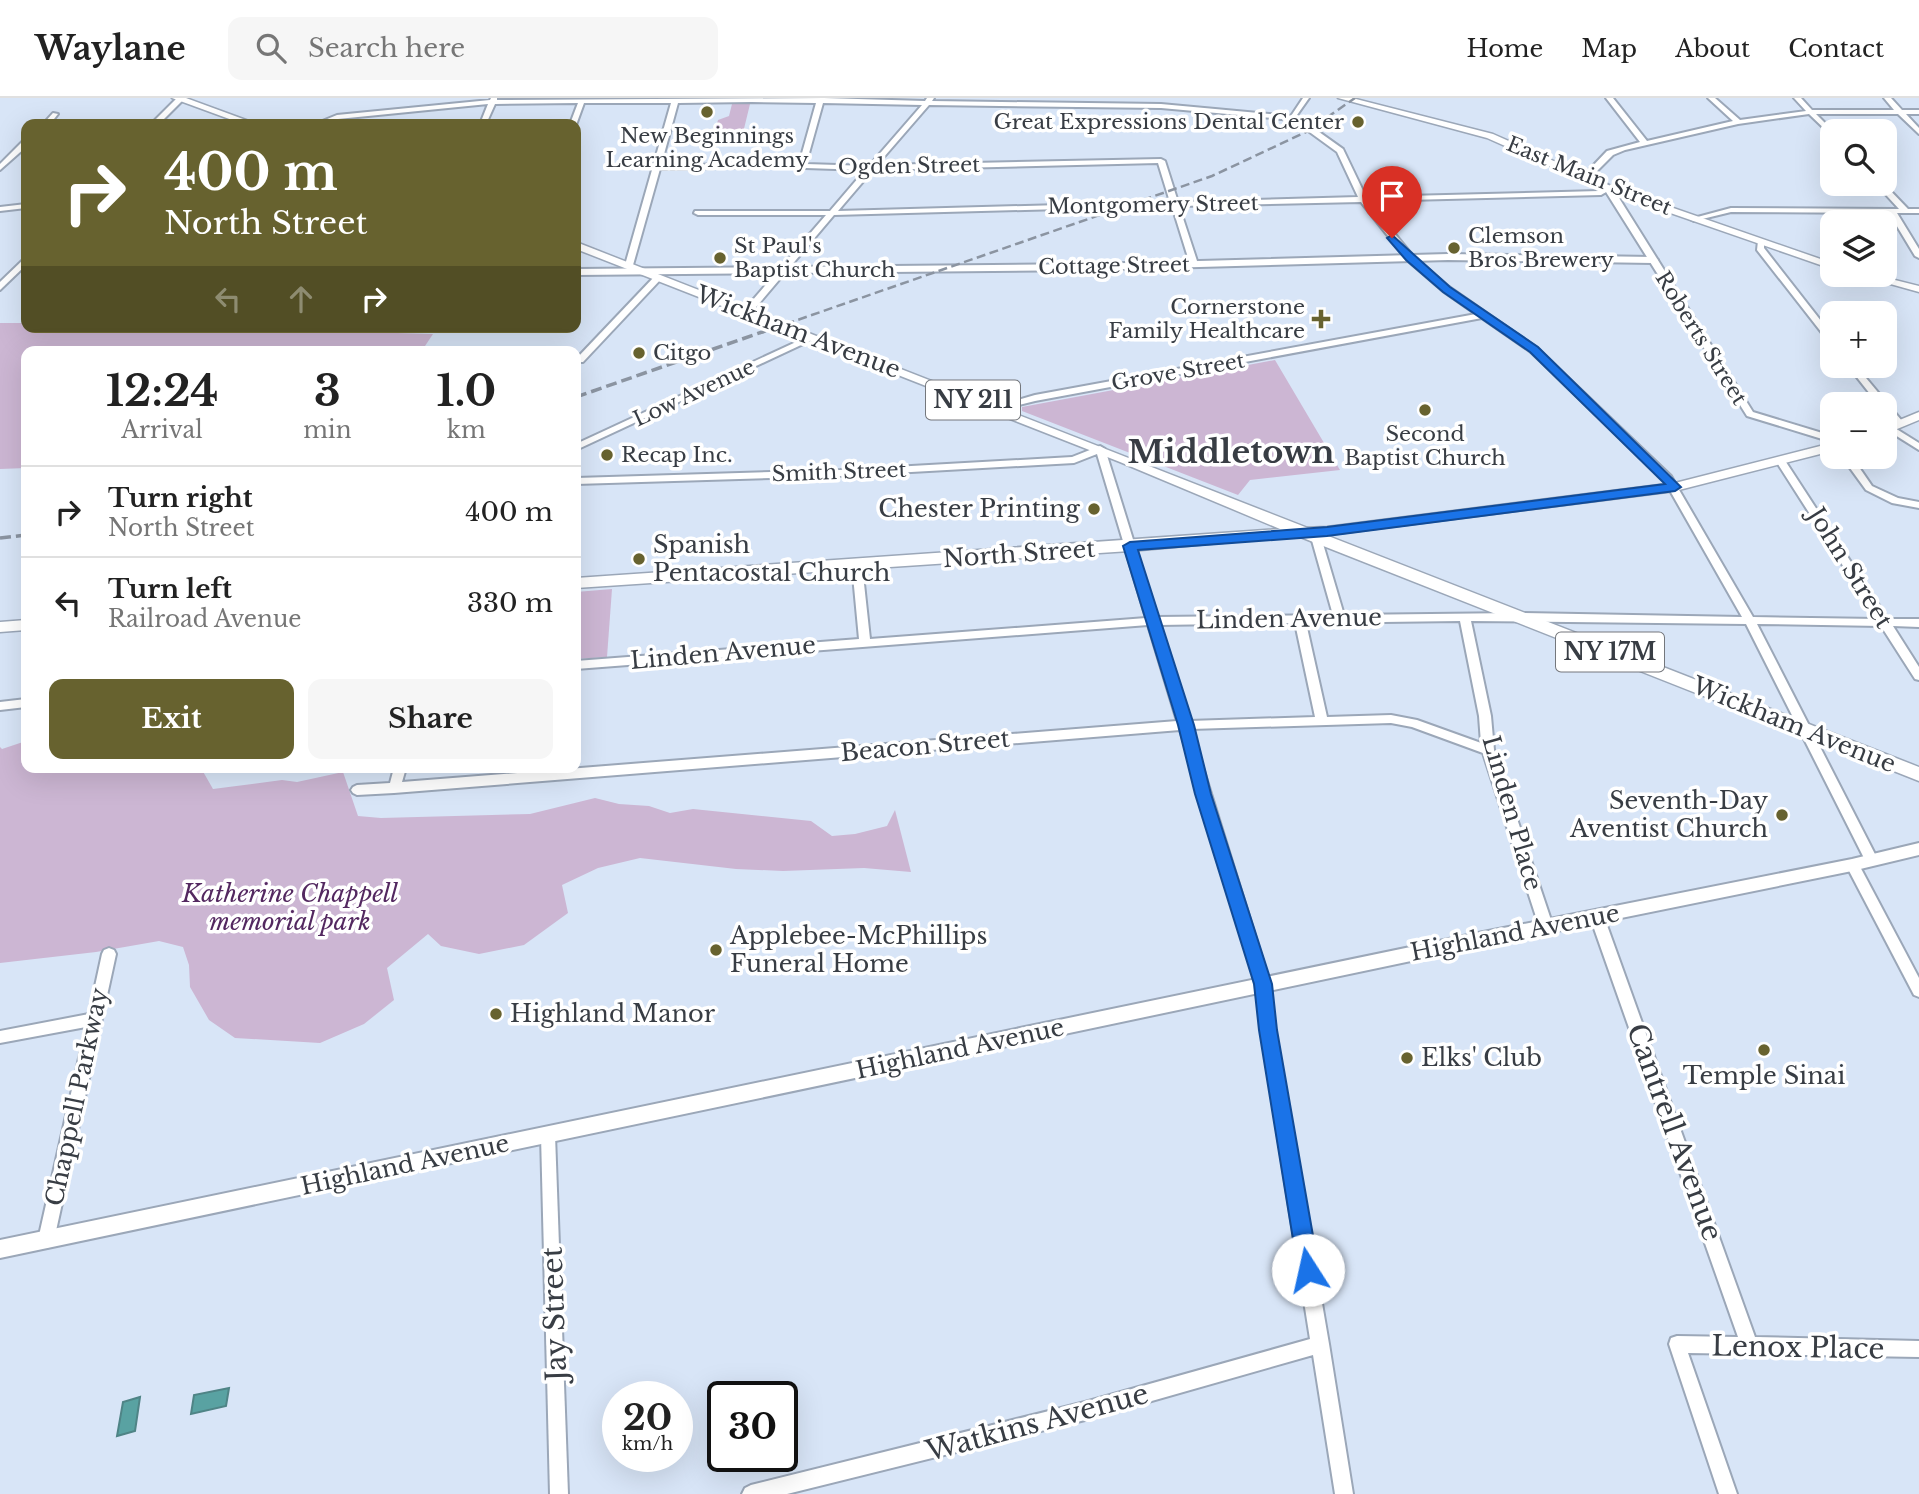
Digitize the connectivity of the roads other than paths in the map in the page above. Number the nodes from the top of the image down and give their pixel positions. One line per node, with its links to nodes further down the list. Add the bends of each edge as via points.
1 (1307, 98): 17 (street)
2 (1342, 98): 33 (main road, East Main Street, via 1490,136)
3 (1609, 98): 27 (street)
4 (1711, 98): 25 (street)
5 (1797, 98): 13 (street)
6 (1886, 98): 14 (street)
7 (179, 99): 19 (street); 20 (main road)
8 (676, 99): 10 (street); 11 (street); 31 (street)
9 (493, 100): 10 (street); 21 (street); 22 (street)
10 (582, 100): 23 (street)
11 (820, 100): 12 (street); 29 (street)
12 (930, 100): 17 (street, via 1161,106); 32 (street)
13 (1811, 112): 14 (street); 24 (street); 25 (street)
14 (1901, 112): 15 (street); 26 (street)
15 (1919, 112)
16 (55, 114): 18 (street)
17 (1295, 118): 35 (street, via 1340,151)
18 (50, 119)
19 (160, 119)
20 (237, 119)
21 (332, 119)
22 (485, 119)
23 (575, 119)
24 (1820, 121)
25 (1738, 122): 27 (street)
26 (1919, 132)
27 (1644, 142): 33 (street, Roberts Street, via 1610,153 1591,173 1592,179)
28 (21, 148): 30 (street)
29 (802, 166): 31 (street, Ogden Street); 32 (street, Ogden Street)
30 (0, 167)
31 (657, 167): 54 (street)
32 (872, 167): 36 (street, Ogden Street, via 1161,161); 44 (street)
33 (1607, 188): 35 (street, Montgomery Street, via 1601,194); 45 (main road, East Main Street); 51 (street, Roberts Street)
34 (1892, 196): 41 (street)
35 (1363, 200): 36 (street, Montgomery Street); 50 (street)
36 (1174, 205): 44 (street, Montgomery Street); 53 (street)
37 (21, 207): 38 (street)
38 (0, 209)
39 (1820, 211): 45 (street, via 1731,210)
40 (1897, 211): 41 (street)
41 (1906, 211): 42 (street)
42 (1919, 211)
43 (698, 213): 44 (street, Montgomery Street)
44 (832, 213): 55 (street)
45 (1694, 219): 47 (main road, East Main Street)
46 (1897, 219): 49 (street)
47 (1761, 243): 52 (main road, East Main Street); 66 (street, via 1760,248)
48 (581, 247): 54 (main road, Wickham Avenue / NY 211)
49 (1919, 256)
50 (1410, 258): 51 (street, Cottage Street); 53 (street, Cottage Street); 65 (street)
51 (1653, 260): 75 (street, Roberts Street, via 1749,414)
52 (1820, 262)
53 (1194, 264): 55 (street, Cottage Street)
54 (629, 265): 58 (main road, Wickham Avenue / NY 211)
55 (784, 270): 58 (street, Cottage Street); 64 (street)
56 (21, 271): 59 (street); 62 (street)
57 (581, 272): 58 (street, Cottage Street)
58 (644, 272): 60 (main road, Wickham Avenue / NY 211)
59 (0, 275)
60 (658, 278): 64 (main road, Wickham Avenue / NY 211); 68 (street)
61 (1897, 284): 63 (main road)
62 (0, 287)
63 (1919, 289)
64 (748, 311): 67 (main road, Wickham Avenue / NY 211)
65 (1484, 315): 71 (street, Grove Street); 83 (street, via 1534,349)
66 (1820, 325)
67 (813, 338): 71 (main road, Wickham Avenue / NY 211); 76 (street, Low Avenue)
68 (581, 359)
69 (1862, 378): 70 (street)
70 (1873, 392)
71 (995, 408): 78 (main road, Wickham Avenue / NY 211)
72 (1919, 416): 73 (main road)
73 (1897, 425)
74 (1897, 431): 77 (street)
75 (1820, 441)
76 (581, 445)
77 (1919, 447)
78 (1100, 449): 82 (street, Smith Street, via 1074,460); 85 (main road, Wickham Avenue / NY 211); 86 (street)
79 (1820, 449): 80 (main road, North Street)
80 (1781, 461): 83 (main road, North Street); 95 (street, John Street)
81 (1856, 469): 84 (street, via 1869,488 1896,501)
82 (581, 481)
83 (1675, 487): 85 (main road, North Street); 93 (street)
84 (1919, 505)
85 (1308, 535): 86 (main road, North Street / NY 17M); 90 (main road, Wickham Avenue / NY 17M); 92 (street)
86 (1130, 546): 87 (main road, North Street / NY 17M); 94 (street)
87 (857, 565): 88 (main road, North Street / NY 17M); 99 (street)
88 (581, 583)
89 (1465, 617): 90 (street, Linden Avenue); 92 (street, Linden Avenue); 107 (street, Linden Place)
90 (1517, 617): 93 (street, Linden Avenue); 106 (main road, Wickham Avenue / NY 17M)
91 (1299, 618): 92 (street, Linden Avenue); 94 (street, Linden Avenue); 104 (street)
92 (1339, 618)
93 (1749, 619): 95 (street, Linden Avenue); 106 (street)
94 (1153, 621): 99 (street, Linden Avenue); 105 (street)
95 (1884, 622): 96 (street, Linden Avenue); 101 (street, John Street)
96 (1919, 624)
97 (21, 625): 98 (main road)
98 (0, 627)
99 (865, 642): 100 (street, Linden Avenue)
100 (581, 665)
101 (1919, 676)
102 (21, 704): 103 (street)
103 (0, 706)
104 (1322, 720): 105 (street, Beacon Street); 107 (street, Beacon Street, via 1391,719)
105 (1186, 725): 110 (street, Beacon Street); 118 (street)
106 (1806, 730): 109 (main road, Wickham Avenue / NY 17M); 113 (street)
107 (1488, 750): 116 (street, Linden Place)
108 (398, 773): 110 (street)
109 (1919, 774)
110 (394, 788): 111 (street, Beacon Street)
111 (357, 790)
112 (1919, 849): 113 (street, Highland Avenue)
113 (1872, 860): 114 (street, Highland Avenue)
114 (1852, 865): 115 (street, Highland Avenue); 119 (street)
115 (1597, 917): 116 (street, Highland Avenue); 127 (street, Cantrell Avenue)
116 (1546, 926): 118 (street, Highland Avenue)
117 (109, 954): 120 (street, Chappell Parkway)
118 (1263, 984): 122 (street, Highland Avenue); 125 (street)
119 (1919, 991)
120 (95, 1019): 121 (street); 123 (street, Chappell Parkway)
121 (0, 1037)
122 (548, 1135): 123 (street, Highland Avenue); 129 (street, Jay Street)
123 (46, 1240): 124 (street, Highland Avenue)
124 (0, 1249)
125 (1321, 1344): 130 (street, Watkins Avenue, via 1085,1411); 131 (street)
126 (1677, 1344): 127 (street, Lenox Place); 132 (street)
127 (1751, 1347): 128 (street, Lenox Place)
128 (1919, 1349)
129 (559, 1494)
130 (751, 1494)
131 (1344, 1494)
132 (1728, 1494)

